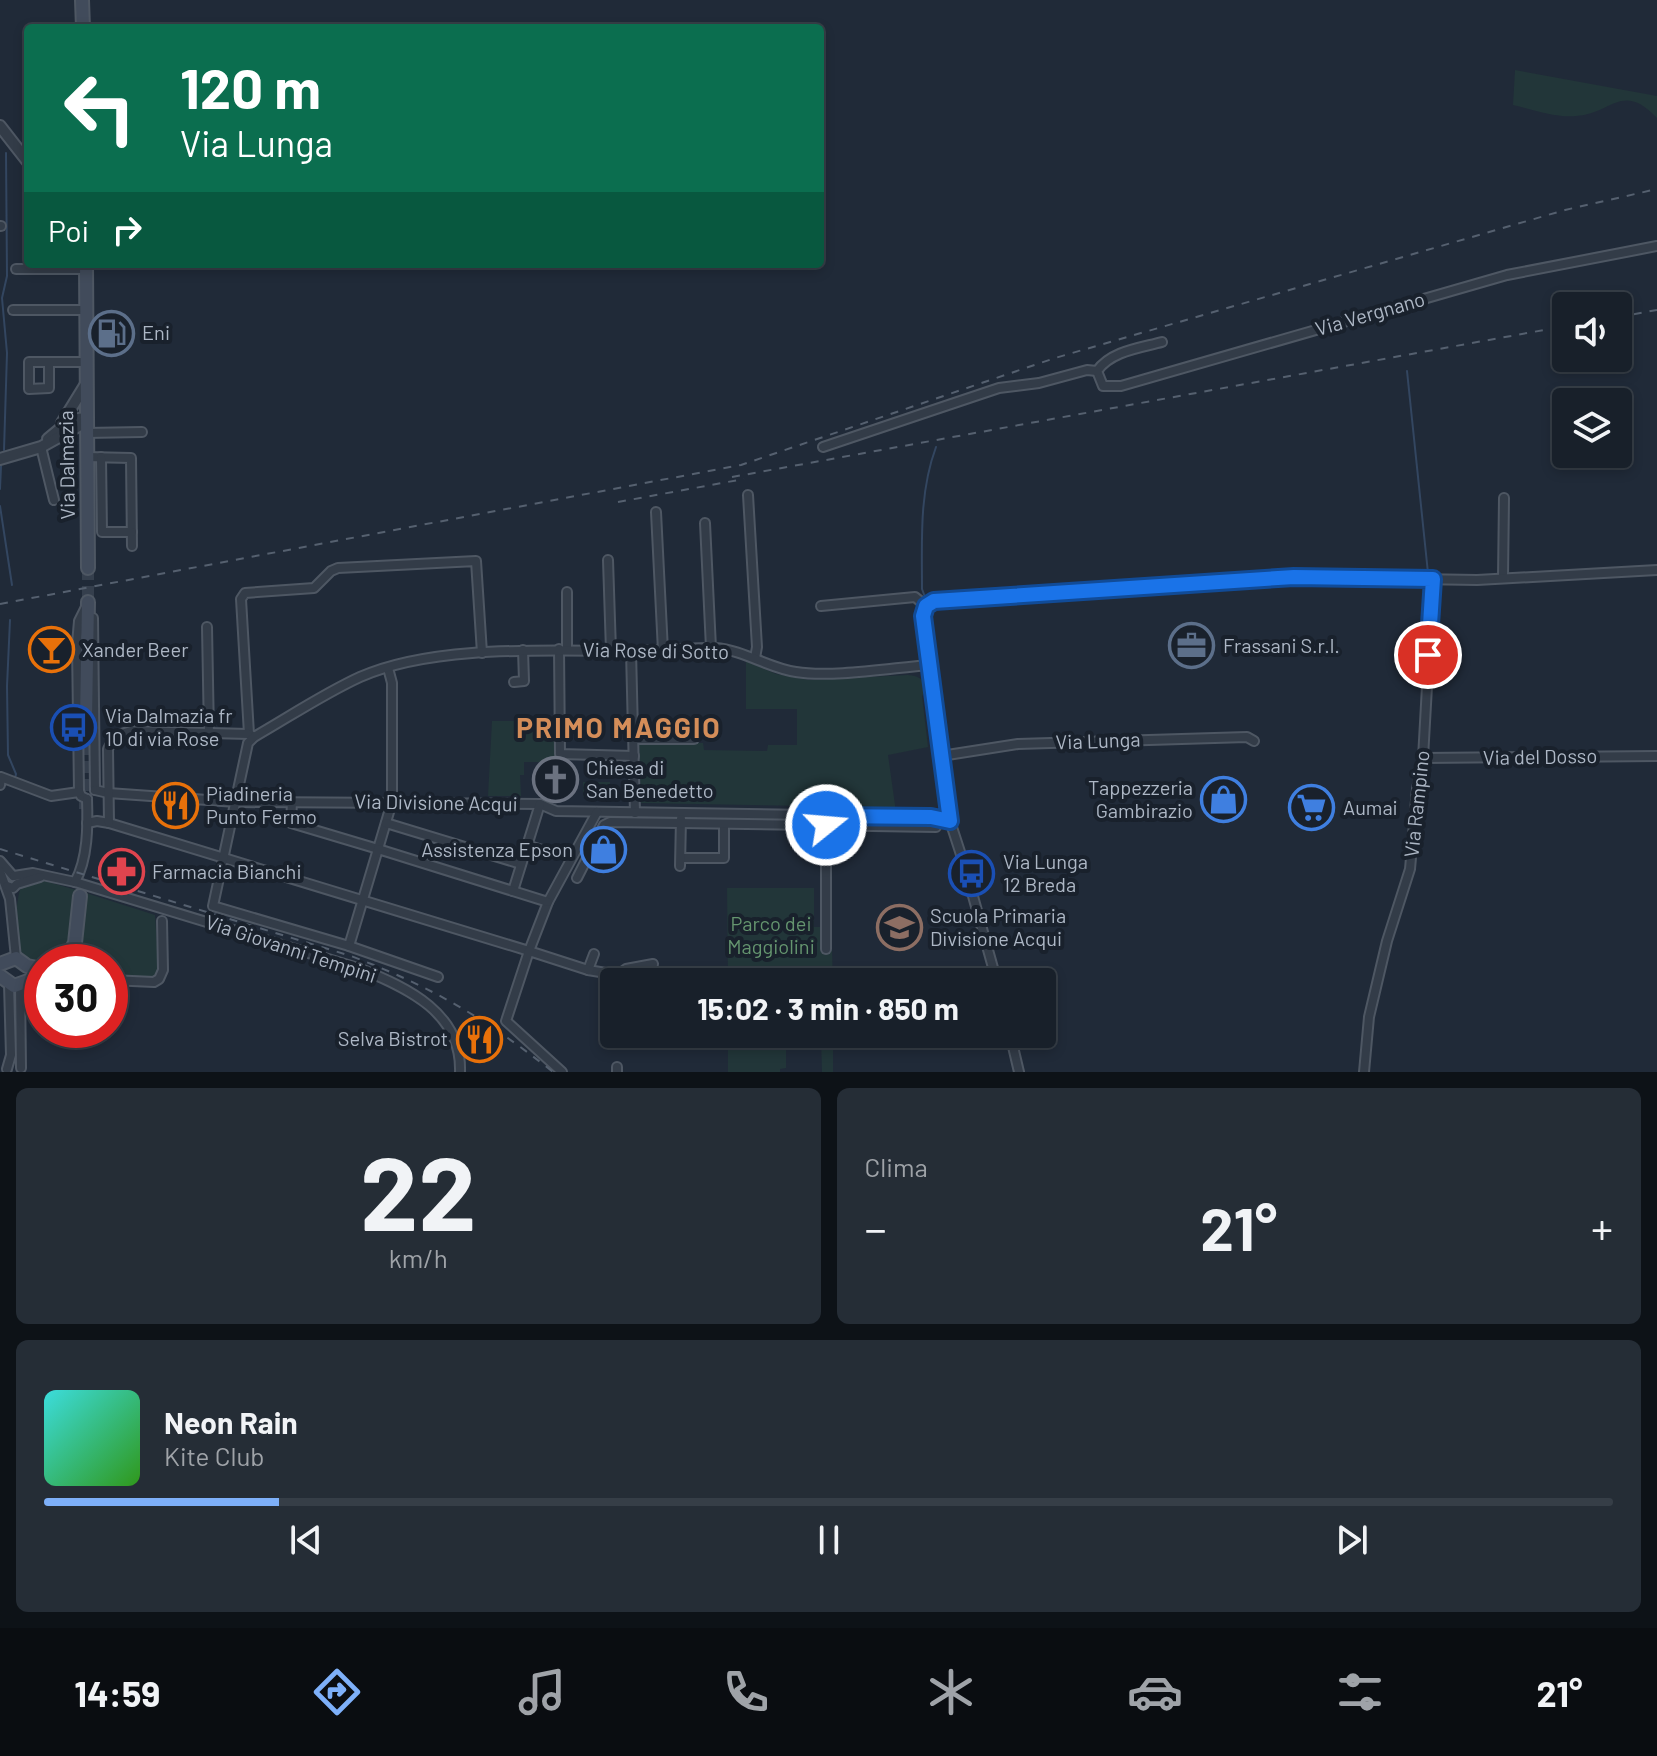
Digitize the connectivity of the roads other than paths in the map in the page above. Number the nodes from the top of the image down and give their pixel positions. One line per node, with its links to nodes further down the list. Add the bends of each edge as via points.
1 (82, 0): 2 (main road)
2 (83, 24)
3 (0, 126): 4 (street)
4 (24, 155)
5 (1657, 246): 14 (street, Via Vergnano, via 1494,278 1121,386 1103,386)
6 (51, 268): 8 (street, Via Dalmazia)
7 (86, 268): 10 (main road, Via Dalmazia)
8 (16, 269)
9 (13, 310): 10 (street)
10 (85, 310): 13 (main road, Via Dalmazia)
11 (1162, 342): 14 (street, via 1109,358)
12 (49, 362): 13 (street)
13 (85, 362): 15 (main road, Via Dalmazia)
14 (1097, 371): 21 (street, via 999,388)
15 (86, 384): 16 (street); 18 (main road, Via Dalmazia)
16 (59, 427): 18 (street, via 74,418); 20 (street)
17 (142, 432): 18 (street)
18 (86, 434): 19 (street); 19 (street); 22 (street); 32 (main road, Via Dalmazia)
19 (53, 440): 20 (street)
20 (41, 447): 23 (street); 26 (street)
21 (823, 447)
22 (101, 457): 29 (street, via 131,458); 29 (street, via 102,532)
23 (0, 459)
24 (748, 495): 48 (street)
25 (1504, 498): 34 (street)
26 (54, 500)
27 (656, 512): 46 (street)
28 (705, 523): 41 (street)
29 (132, 532): 30 (street)
30 (132, 546)
31 (608, 560): 44 (street)
32 (88, 568)
33 (1657, 570): 34 (street)
34 (1503, 578): 35 (street)
35 (1433, 579): 39 (street, via 1294,577 934,601); 63 (street, Via Rampino)
36 (567, 592): 42 (street, Via Rose di Sotto)
37 (88, 602): 52 (main road); 53 (street, via 77,644); 54 (street, via 93,619)
38 (821, 606): 39 (street, via 915,597)
39 (926, 606): 49 (street)
40 (207, 627): 55 (street)
41 (711, 648): 46 (street, Via Rose di Sotto); 48 (street, Via Rose di Sotto)
42 (563, 649): 43 (street, Via Rose di Sotto); 44 (street, Via Rose di Sotto); 60 (street, Via Rose di Sotto, via 560,754)
43 (523, 650): 47 (street, Via Rose di Sotto); 51 (street, via 524,681)
44 (611, 651): 45 (street, Via Rose di Sotto)
45 (631, 651): 46 (street, Via Rose di Sotto); 57 (street)
46 (663, 651)
47 (482, 653): 50 (street, Via Rose di Sotto); 56 (street, via 476,561 338,568 314,588 245,593 241,599)
48 (755, 658): 49 (street, Via Rose di Sotto, via 808,673)
49 (929, 665): 61 (street)
50 (388, 668): 56 (street, Via Rose di Sotto, via 361,676); 71 (street)
51 (514, 682)
52 (86, 719)
53 (78, 732): 54 (street); 66 (street)
54 (94, 733): 65 (street)
55 (209, 734): 56 (street, Via Rose di Sotto); 67 (street, Via Rose di Sotto, via 131,731 115,736 108,749)
56 (251, 735): 69 (street)
57 (633, 739): 58 (street); 60 (street)
58 (694, 739)
59 (1254, 741): 61 (street, Via Lunga, via 1247,737 1018,744)
60 (634, 756): 74 (street)
61 (941, 756): 77 (street)
62 (1657, 756): 63 (street, Via del Dosso)
63 (1423, 758): 117 (street, Via Rampino, via 1410,869 1369,1017)
64 (0, 785): 66 (street, via 1,777 51,796)
65 (95, 788): 66 (street, Via Divisione Acqui, via 87,782); 67 (street, Via Divisione Acqui); 68 (street)
66 (79, 790): 68 (street)
67 (108, 793): 69 (street, Via Divisione Acqui); 79 (street)
68 (87, 799): 78 (street)
69 (236, 802): 70 (street, Via Divisione Acqui); 87 (street)
70 (292, 802): 71 (street, Via Divisione Acqui); 84 (street, via 291,823)
71 (392, 802): 72 (street, Via Divisione Acqui); 80 (street)
72 (540, 804): 73 (street, Via Divisione Acqui, via 556,811); 83 (street)
73 (597, 812): 74 (street, Via Divisione Acqui); 85 (street)
74 (633, 816): 75 (street, Via Divisione Acqui); 88 (street, Via Divisione Acqui, via 607,823)
75 (681, 818): 76 (street, Via Divisione Acqui); 81 (street, Via Divisione Acqui); 81 (street, via 680,862 724,858)
76 (826, 821): 77 (street, Via Divisione Acqui); 81 (street, Via Divisione Acqui); 82 (street, Via Divisione Acqui); 102 (street)
77 (950, 821): 106 (street)
78 (87, 823): 79 (street); 94 (street)
79 (109, 823): 87 (street)
80 (386, 823): 84 (street); 90 (street)
81 (724, 824)
82 (936, 827)
83 (526, 845): 86 (street); 90 (street)
84 (378, 849): 95 (street); 97 (street)
85 (575, 853): 88 (street); 98 (street)
86 (555, 854)
87 (224, 858): 97 (street); 101 (street, via 213,906)
88 (587, 858): 92 (street, Via Divisione Acqui)
89 (0, 861): 93 (street)
90 (521, 864): 95 (street)
91 (0, 871): 93 (street)
92 (577, 878)
93 (11, 881): 94 (street, Via Giovanni Tempini, via 33,873); 108 (street)
94 (75, 882): 115 (street, Via Giovanni Tempini, via 361,969 413,992 449,1027)
95 (513, 891): 98 (street)
96 (80, 896): 100 (main road)
97 (362, 900): 101 (street); 103 (street)
98 (548, 902): 103 (street)
99 (162, 921): 110 (street, via 163,975 154,982)
100 (75, 943)
101 (349, 946): 109 (street)
102 (826, 949)
103 (529, 951): 107 (street); 116 (street, via 506,1019)
104 (594, 954): 107 (street)
105 (653, 964): 107 (street, via 618,975)
106 (993, 968)
107 (588, 970)
108 (20, 974): 112 (street); 114 (street)
109 (438, 977)
110 (128, 981)
111 (1014, 1048): 113 (street)
112 (24, 1070): 114 (street)
113 (1019, 1070)
114 (6, 1071)
115 (460, 1072)
116 (562, 1072)
117 (1364, 1072)

